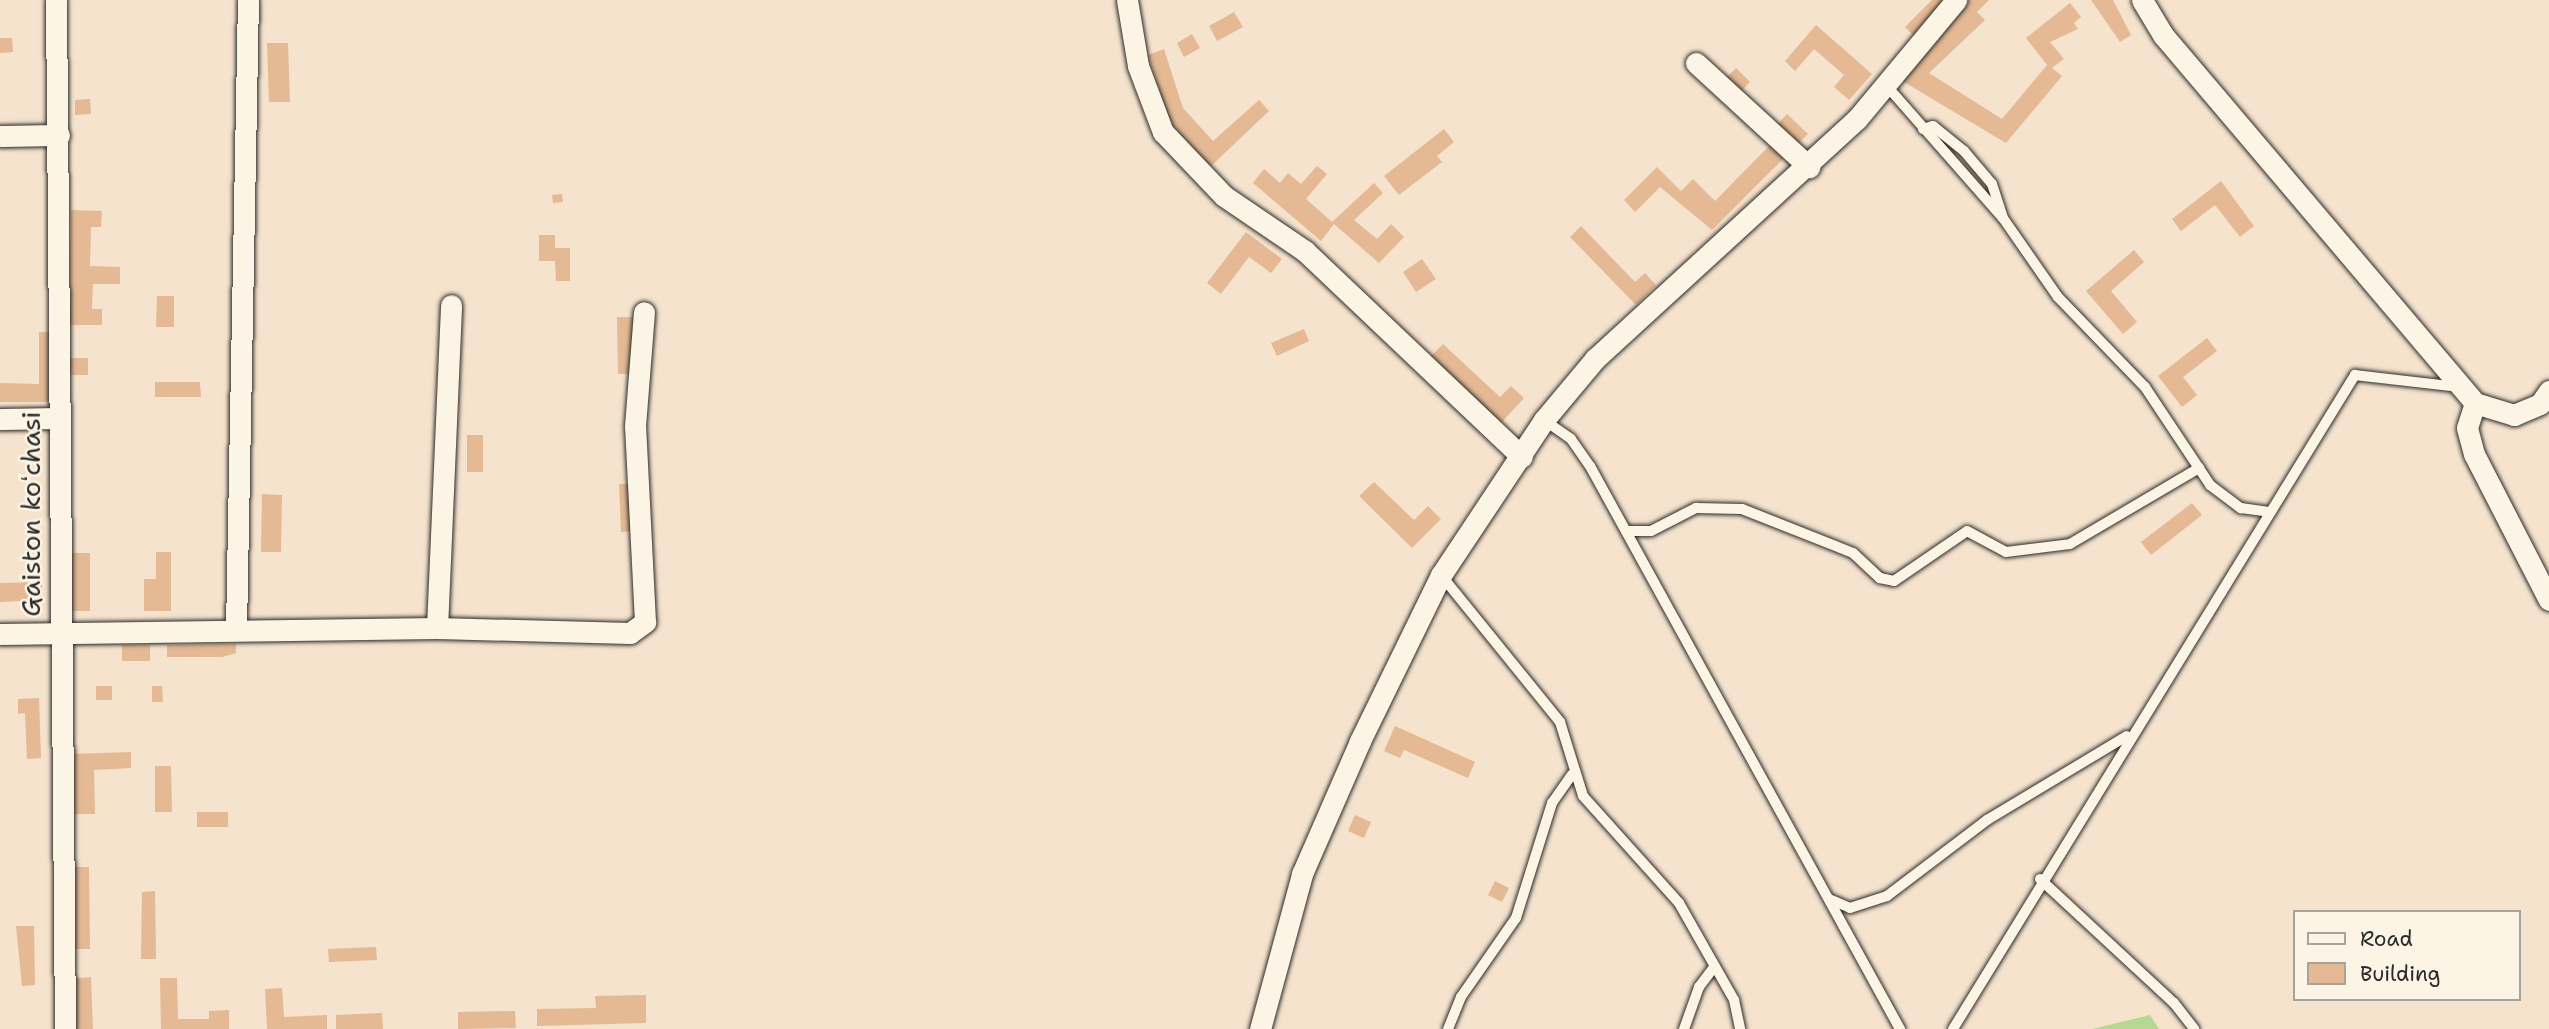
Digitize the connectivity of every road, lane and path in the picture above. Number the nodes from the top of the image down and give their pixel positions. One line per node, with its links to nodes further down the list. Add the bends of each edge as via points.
1 (56, 0): 8 (street, Gaiston koʻchasi)
2 (248, 0): 25 (street)
3 (1126, 0): 18 (street, via 1138,66 1163,132 1224,196 1305,251)
4 (1956, 0): 7 (street)
5 (2141, 0): 14 (street, via 2172,46)
6 (1696, 63): 10 (street)
7 (1886, 85): 10 (street); 19 (lane, via 2003,218 2058,298 2145,387)
8 (59, 135): 9 (street); 15 (street, Gaiston koʻchasi)
9 (0, 136)
10 (1809, 167): 17 (street, via 1595,359)
11 (451, 305): 24 (street)
12 (644, 312): 24 (street, via 635,426 645,622 611,636)
13 (2549, 391): 14 (street, via 2540,404 2514,415 2492,414)
14 (2468, 395): 20 (lane, via 2355,375); 23 (street, via 2467,428 2474,454)
15 (60, 418): 16 (street); 26 (street, Gaiston koʻchasi)
16 (0, 419)
17 (1544, 420): 18 (street); 21 (lane, via 1571,439)
18 (1522, 457): 22 (street)
19 (2199, 468): 20 (lane, via 2221,496); 21 (lane, via 2070,544 2006,552 1968,531 1894,581 1880,578 1853,553 1742,509 1696,508 1651,531)
20 (2269, 512): 28 (lane)
21 (1627, 531): 31 (lane)
22 (1441, 575): 29 (lane, via 1560,722); 34 (street, via 1302,874)
23 (2549, 600)
24 (437, 628): 25 (street)
25 (236, 629): 26 (street)
26 (58, 631): 27 (street); 33 (street, Gaiston koʻchasi)
27 (0, 634)
28 (2130, 735): 30 (lane); 31 (lane, via 1987,820 1887,896 1850,908)
29 (1572, 774): 32 (lane, via 1583,796 1679,902); 35 (lane, via 1543,826 1516,918 1468,985)
30 (2040, 879): 39 (lane); 40 (lane, via 2175,1003)
31 (1829, 899): 38 (lane)
32 (1715, 966): 36 (lane, via 1699,986); 37 (lane, via 1734,1000)
33 (65, 1029)
34 (1260, 1029)
35 (1448, 1029)
36 (1684, 1029)
37 (1740, 1029)
38 (1900, 1029)
39 (1953, 1029)
40 (2193, 1029)

